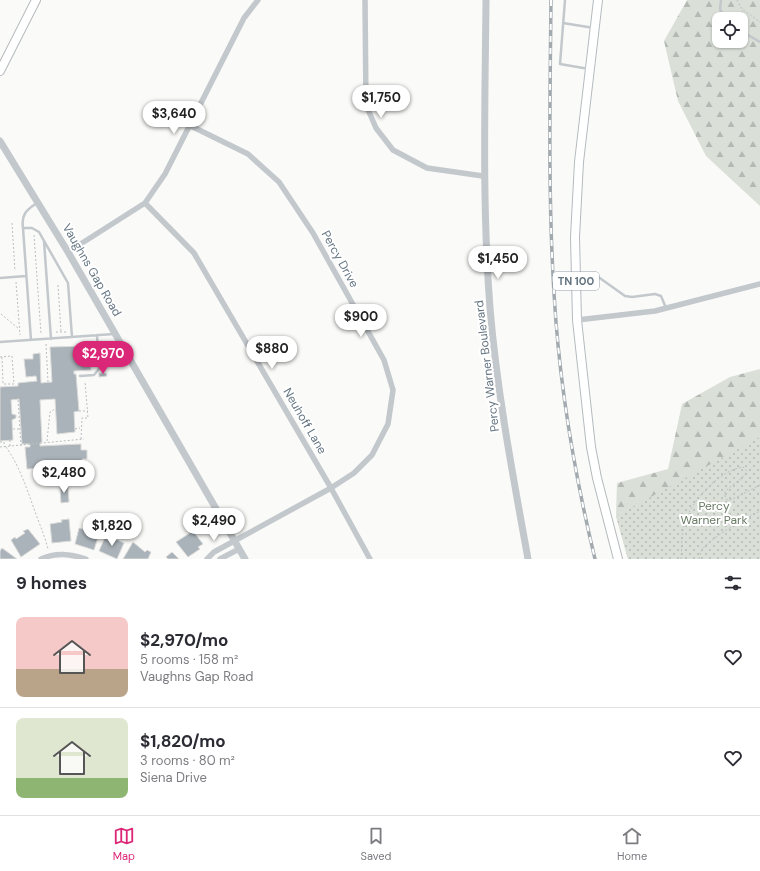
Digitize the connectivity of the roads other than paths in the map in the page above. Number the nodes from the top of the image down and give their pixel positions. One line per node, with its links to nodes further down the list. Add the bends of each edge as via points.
1 (36, 0): 14 (main road)
2 (258, 0): 15 (street, via 244,18)
3 (365, 0): 17 (street, via 366,104 376,128 393,150 427,168)
4 (486, 0): 17 (street, Percy Warner Boulevard)
5 (565, 0): 9 (lane)
6 (598, 0): 10 (main road, TN 100)
7 (720, 0): 8 (lane)
8 (722, 12)
9 (563, 23): 10 (lane); 13 (lane, via 560,64)
10 (595, 28): 13 (main road, TN 100)
11 (748, 35): 12 (lane)
12 (760, 42)
13 (590, 69): 23 (main road, TN 100, via 579,162)
14 (0, 71)
15 (189, 125): 19 (street, via 165,174); 36 (street, Percy Drive, via 248,154 279,182 313,233 384,360 393,390 388,424 372,455 354,473)
16 (0, 141): 18 (street, Vaughns Gap Road)
17 (483, 176): 45 (street, Percy Warner Boulevard, via 490,309 507,441)
18 (39, 202): 20 (lane, via 24,213); 22 (street, Vaughns Gap Road)
19 (145, 203): 22 (street); 36 (street, Neuhoff Lane, via 194,253)
20 (23, 228): 21 (lane, via 33,228); 24 (lane)
21 (44, 241): 31 (lane, via 68,283); 32 (lane)
22 (68, 252): 29 (street, Vaughns Gap Road)
23 (576, 273): 27 (lane, via 597,276 625,296 661,296); 28 (main road, TN 100)
24 (26, 276): 25 (lane); 33 (lane)
25 (0, 278)
26 (760, 284): 27 (street)
27 (666, 308): 28 (street)
28 (577, 320): 46 (main road, TN 100, via 591,447)
29 (116, 334): 30 (lane); 37 (street, Vaughns Gap Road)
30 (97, 335): 31 (lane); 35 (lane, via 99,368 94,375)
31 (72, 337): 32 (lane)
32 (51, 339): 33 (lane)
33 (31, 340): 34 (lane)
34 (0, 342)
35 (81, 376)
36 (331, 488): 37 (street, Percy Drive); 44 (street, Neuhoff Lane)
37 (234, 540): 38 (street, Vaughns Gap Road); 41 (street, Percy Drive)
38 (239, 549): 42 (street); 43 (street, Vaughns Gap Road)
39 (41, 559): 40 (street, via 64,554)
40 (86, 559)
41 (207, 559)
42 (220, 559)
43 (245, 559)
44 (370, 559)
45 (528, 559)
46 (618, 559)

